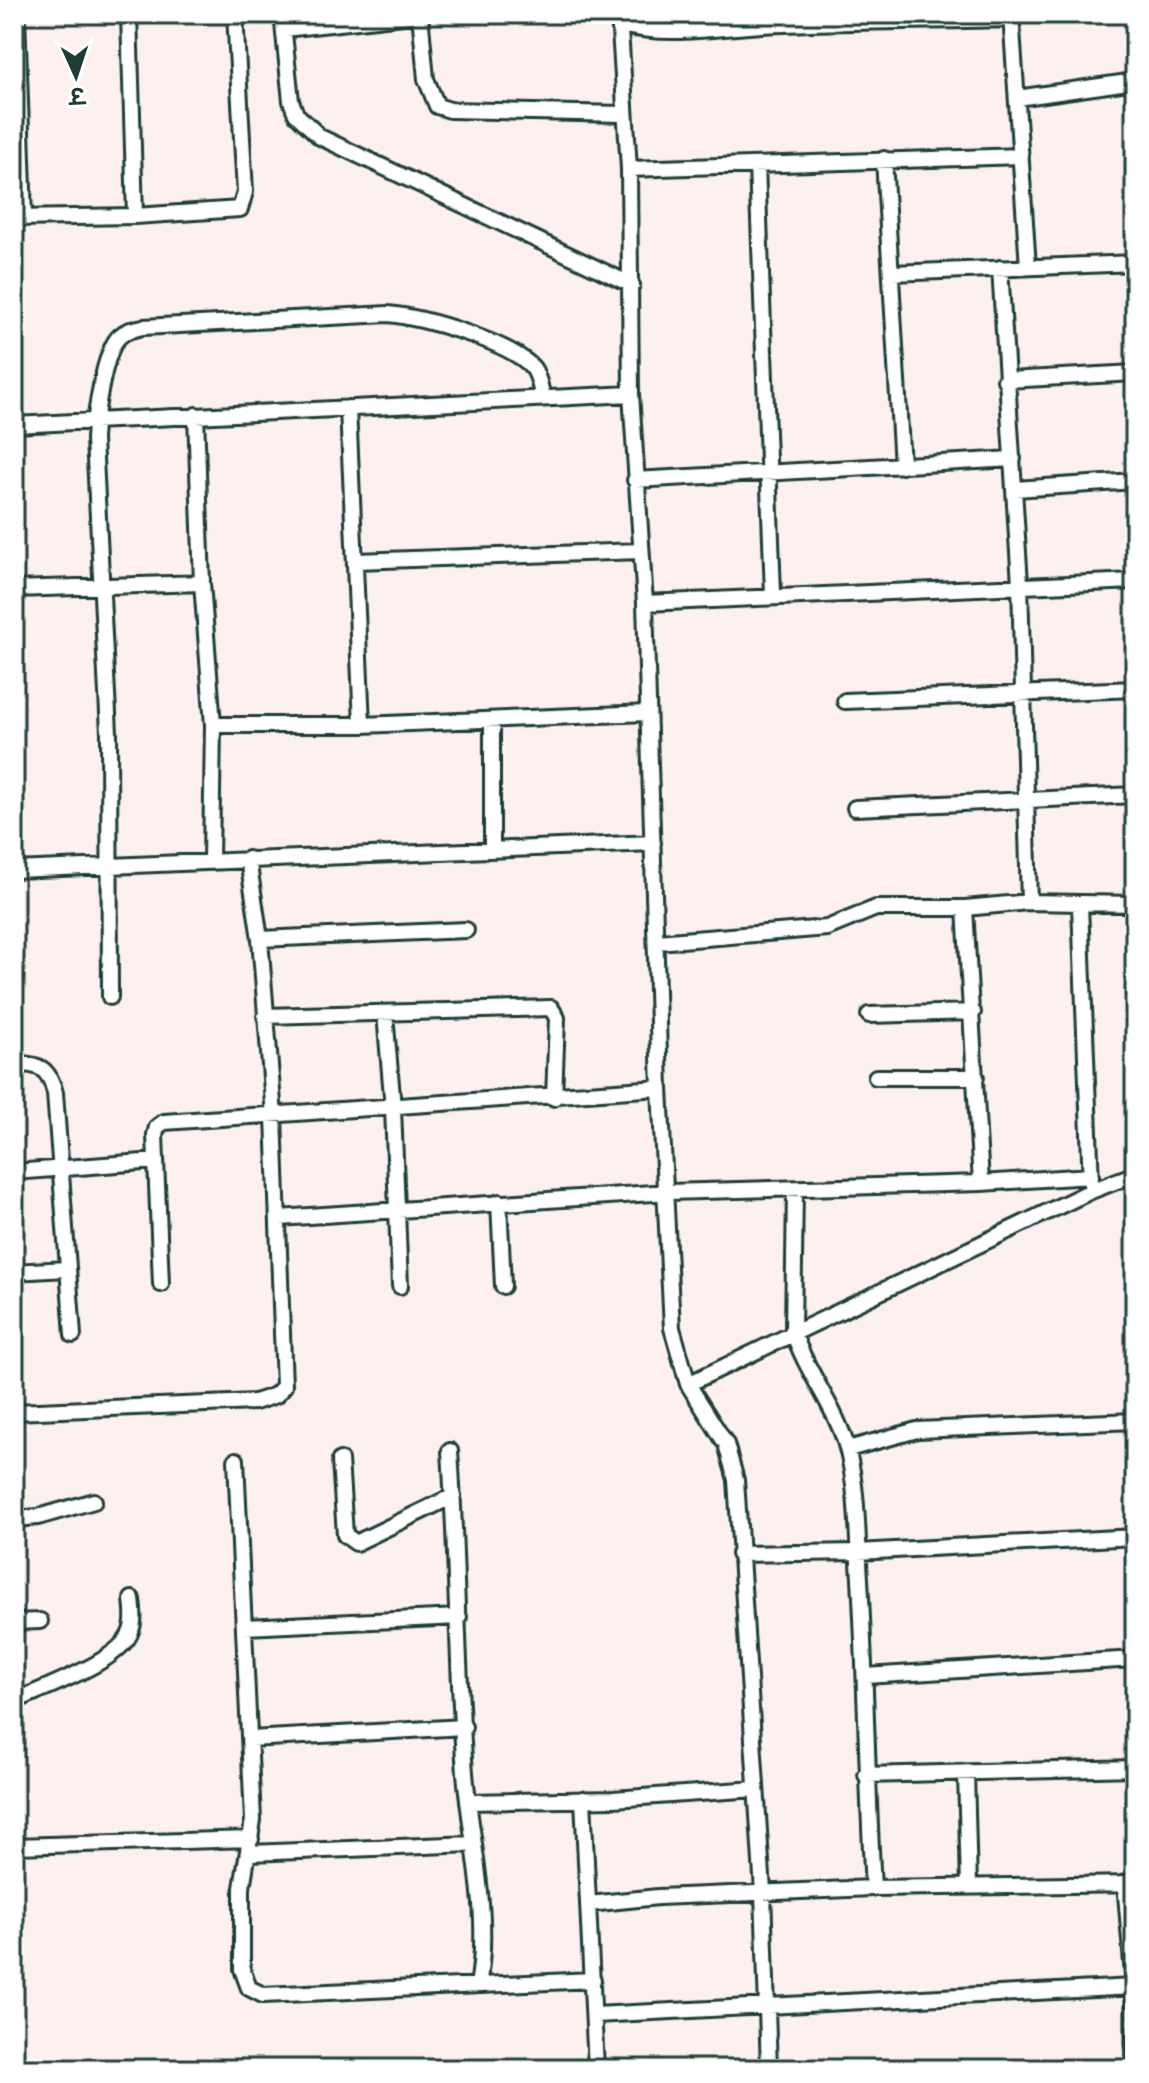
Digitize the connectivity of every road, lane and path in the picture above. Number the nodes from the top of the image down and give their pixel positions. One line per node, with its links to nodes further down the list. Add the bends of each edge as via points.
1 (17, 14): 19 (street)
2 (129, 14): 18 (street)
3 (235, 14): 18 (street, via 245,203 232,211)
4 (421, 14): 9 (street); 13 (street, via 426,79 437,106)
5 (1134, 14): 10 (street)
6 (1011, 16): 8 (street); 12 (street)
7 (620, 19): 8 (street, via 644,30 702,31); 13 (street)
8 (758, 20)
9 (283, 21): 24 (street, via 291,101 296,114 320,137)
10 (1135, 45)
11 (1135, 81): 12 (street)
12 (1017, 98): 14 (street)
13 (623, 114): 17 (street)
14 (1021, 156): 15 (street); 21 (street)
15 (884, 159): 16 (street); 23 (street)
16 (757, 165): 17 (street); 35 (street)
17 (629, 169): 24 (street)
18 (135, 216): 19 (street)
19 (19, 218)
20 (1135, 263): 21 (street)
21 (1028, 267): 22 (street)
22 (1000, 268): 23 (street); 26 (street)
23 (892, 273): 34 (street)
24 (632, 285): 27 (street)
25 (1135, 373): 26 (street)
26 (1005, 380): 33 (street)
27 (631, 394): 28 (street); 36 (street)
28 (543, 398): 29 (street); 31 (street, via 538,376 515,355 414,316 143,327 129,330 112,345)
29 (348, 408): 30 (street); 40 (street)
30 (196, 415): 31 (street); 42 (street)
31 (94, 422): 32 (street); 44 (street)
32 (14, 425)
33 (1013, 459): 34 (street); 38 (street)
34 (902, 466): 35 (street)
35 (768, 473): 36 (street); 46 (street)
36 (635, 480): 39 (street)
37 (1135, 481): 38 (street)
38 (1015, 489): 43 (street)
39 (640, 551): 40 (street); 47 (street)
40 (356, 561): 54 (street)
41 (1135, 581): 43 (street)
42 (202, 583): 44 (street); 53 (street)
43 (1020, 584): 46 (street); 49 (street)
44 (99, 587): 45 (street); 62 (street, via 109,733)
45 (14, 589)
46 (773, 594): 47 (street)
47 (645, 603): 51 (street)
48 (1135, 689): 49 (street)
49 (1022, 695): 50 (street); 56 (street)
50 (845, 701)
51 (647, 713): 52 (street); 58 (street)
52 (492, 721): 54 (street); 59 (street)
53 (213, 725): 54 (street); 61 (street)
54 (362, 725)
55 (1135, 795): 56 (street)
56 (1025, 799): 57 (street); 64 (street)
57 (855, 808)
58 (653, 843): 59 (street); 70 (street)
59 (492, 849): 60 (street)
60 (248, 859): 61 (street); 69 (street)
61 (211, 861): 62 (street)
62 (108, 865): 63 (street); 71 (street)
63 (14, 870)
64 (1029, 902): 66 (street); 67 (street)
65 (1135, 904): 66 (street)
66 (1080, 905): 88 (street)
67 (965, 908): 70 (street, via 876,908 827,928); 72 (street)
68 (466, 930): 69 (street)
69 (260, 939): 75 (street)
70 (657, 942): 79 (street)
71 (110, 997)
72 (973, 1012): 74 (street); 78 (street)
73 (385, 1014): 75 (street); 80 (street, via 551,1008 557,1018); 81 (street)
74 (869, 1015)
75 (265, 1016): 82 (street)
76 (14, 1064): 84 (street, via 30,1063 50,1074)
77 (876, 1077): 78 (street)
78 (976, 1077): 87 (street)
79 (660, 1088): 80 (street); 90 (street)
80 (554, 1098): 81 (street)
81 (393, 1108): 82 (street); 92 (street)
82 (274, 1116): 83 (street, via 164,1122 155,1135); 93 (street)
83 (156, 1161): 84 (street); 96 (street)
84 (58, 1170): 85 (street); 94 (street)
85 (14, 1172)
86 (1135, 1174): 88 (street)
87 (981, 1183): 88 (street); 89 (street)
88 (1091, 1183): 99 (street)
89 (795, 1189): 90 (street); 99 (street)
90 (668, 1192): 91 (street); 101 (street, via 672,1328)
91 (499, 1202): 92 (street); 98 (street)
92 (399, 1209): 93 (street); 97 (street)
93 (279, 1218): 102 (street, via 286,1374 276,1395 229,1404)
94 (67, 1269): 95 (street); 100 (street)
95 (14, 1272)
96 (161, 1284)
97 (400, 1286)
98 (503, 1286)
99 (793, 1331): 101 (street); 104 (street)
100 (73, 1335)
101 (688, 1384): 113 (street, via 726,1444)
102 (14, 1412)
103 (1135, 1421): 104 (street, via 917,1430)
104 (848, 1449): 112 (street)
105 (450, 1451): 108 (street)
106 (236, 1460): 118 (street)
107 (340, 1460): 108 (street, via 345,1535 356,1543)
108 (453, 1496): 115 (street)
109 (94, 1501): 110 (street)
110 (14, 1519)
111 (1135, 1537): 112 (street)
112 (858, 1552): 113 (street); 120 (street)
113 (739, 1554): 127 (street)
114 (132, 1599): 121 (street, via 131,1631 123,1645)
115 (459, 1617): 118 (street); 122 (street)
116 (40, 1621): 117 (street)
117 (14, 1622)
118 (244, 1627): 123 (street)
119 (1135, 1659): 120 (street)
120 (866, 1676): 126 (street)
121 (14, 1702)
122 (464, 1727): 123 (street); 129 (street)
123 (250, 1739): 132 (street)
124 (1135, 1768): 125 (street)
125 (966, 1773): 126 (street); 134 (street)
126 (866, 1775): 135 (street)
127 (756, 1789): 128 (street); 136 (street)
128 (583, 1799): 129 (street); 137 (street)
129 (468, 1802): 130 (street)
130 (473, 1844): 132 (street); 139 (street, via 482,1947)
131 (14, 1846): 132 (street)
132 (250, 1846): 139 (street, via 242,1888 242,1969 255,1993)
133 (1130, 1884): 134 (street); 140 (street)
134 (969, 1887): 135 (street)
135 (873, 1888): 136 (street)
136 (763, 1892): 137 (street); 141 (street)
137 (589, 1904): 138 (street)
138 (593, 1980): 139 (street); 142 (street)
139 (478, 1985)
140 (1134, 1987): 141 (street); 145 (street)
141 (768, 2005): 142 (street); 144 (street)
142 (595, 2015): 143 (street)
143 (596, 2069)
144 (769, 2069)
145 (1135, 2069)

